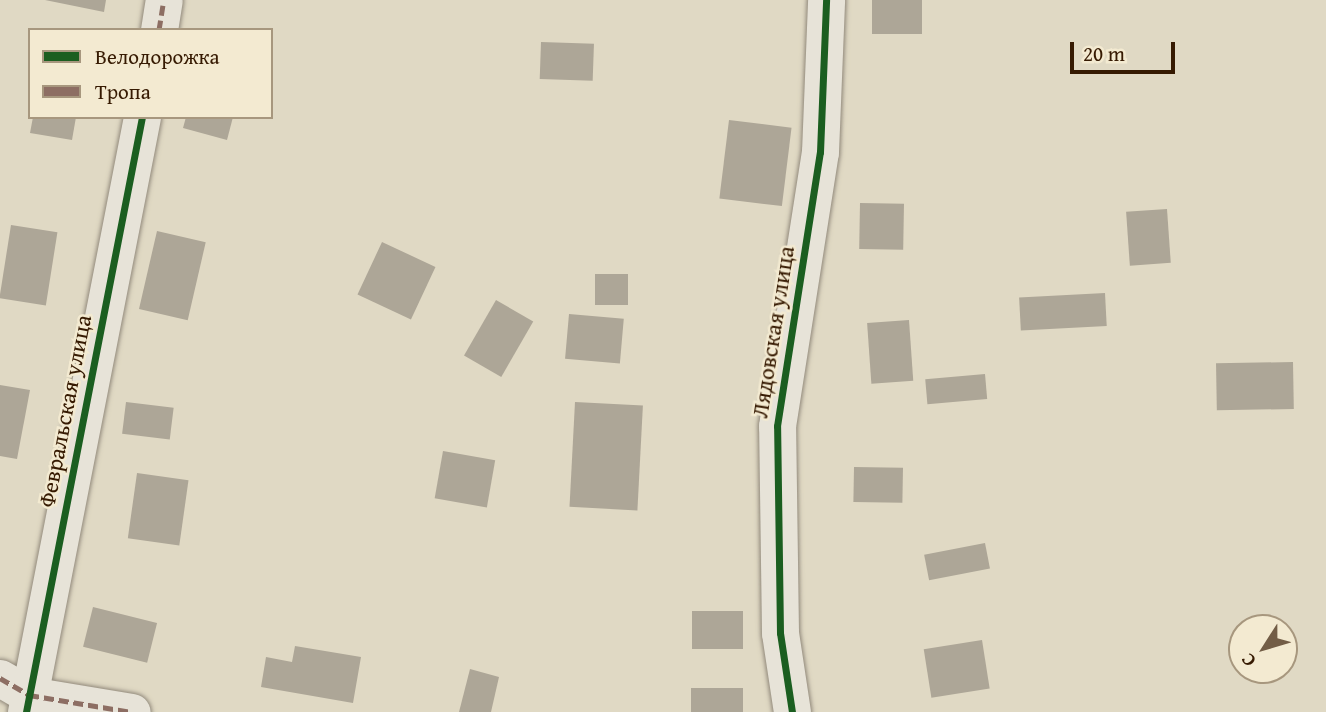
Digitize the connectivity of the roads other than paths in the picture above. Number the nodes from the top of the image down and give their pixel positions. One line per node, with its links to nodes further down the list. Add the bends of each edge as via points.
1 (164, 0): 3 (street)
2 (826, 0): 7 (street, Лядовская улица, via 820,152 777,426 780,633)
3 (159, 28)
4 (142, 119): 5 (street, Февральская улица)
5 (18, 695): 6 (street)
6 (132, 712)
7 (792, 712)

